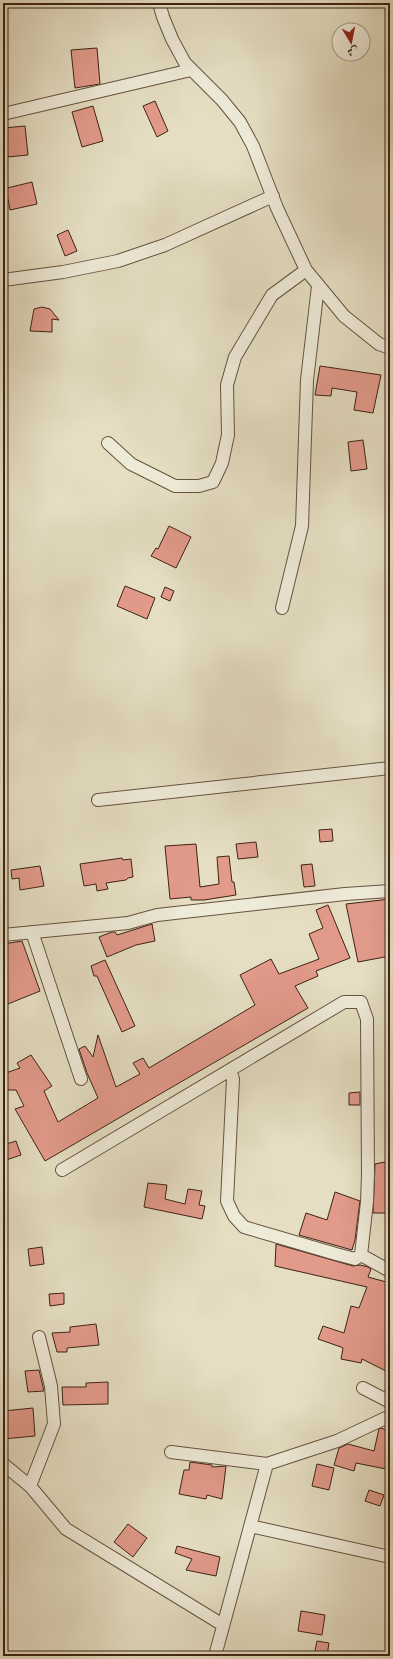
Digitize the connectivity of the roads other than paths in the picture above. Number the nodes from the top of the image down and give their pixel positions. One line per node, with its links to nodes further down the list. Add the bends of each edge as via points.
1 (159, 3): 2 (street, via 172,39)
2 (191, 70): 3 (street); 4 (street, via 240,122 253,146)
3 (3, 114)
4 (273, 196): 5 (street); 6 (street, via 165,245 118,261 64,272)
5 (306, 270): 7 (street); 9 (street, via 272,295 236,357 227,385 228,435 222,463 213,482 199,486 175,486 132,464)
6 (3, 280)
7 (318, 286): 8 (street, via 359,330 378,344); 10 (street, via 307,380 302,526)
8 (390, 348)
9 (108, 443)
10 (282, 608)
11 (390, 768): 12 (street)
12 (98, 800)
13 (390, 891): 14 (street, via 157,915 128,923)
14 (32, 932): 15 (street); 17 (street)
15 (3, 935)
16 (230, 1070): 18 (street); 19 (street, via 233,1079 227,1201 234,1216 244,1227 355,1259); 19 (street, via 344,1002 361,1002 367,1019 368,1175)
17 (81, 1079)
18 (62, 1170)
19 (361, 1255): 20 (street)
20 (390, 1271)
21 (39, 1337): 28 (street, via 52,1386 54,1424)
22 (363, 1388): 23 (street)
23 (390, 1402)
24 (390, 1416): 27 (street, via 337,1441)
25 (171, 1452): 27 (street)
26 (3, 1464): 28 (street)
27 (267, 1464): 29 (street)
28 (30, 1486): 31 (street, via 66,1530)
29 (250, 1526): 30 (street); 31 (street)
30 (390, 1557)
31 (223, 1625): 32 (street)
32 (215, 1656)

